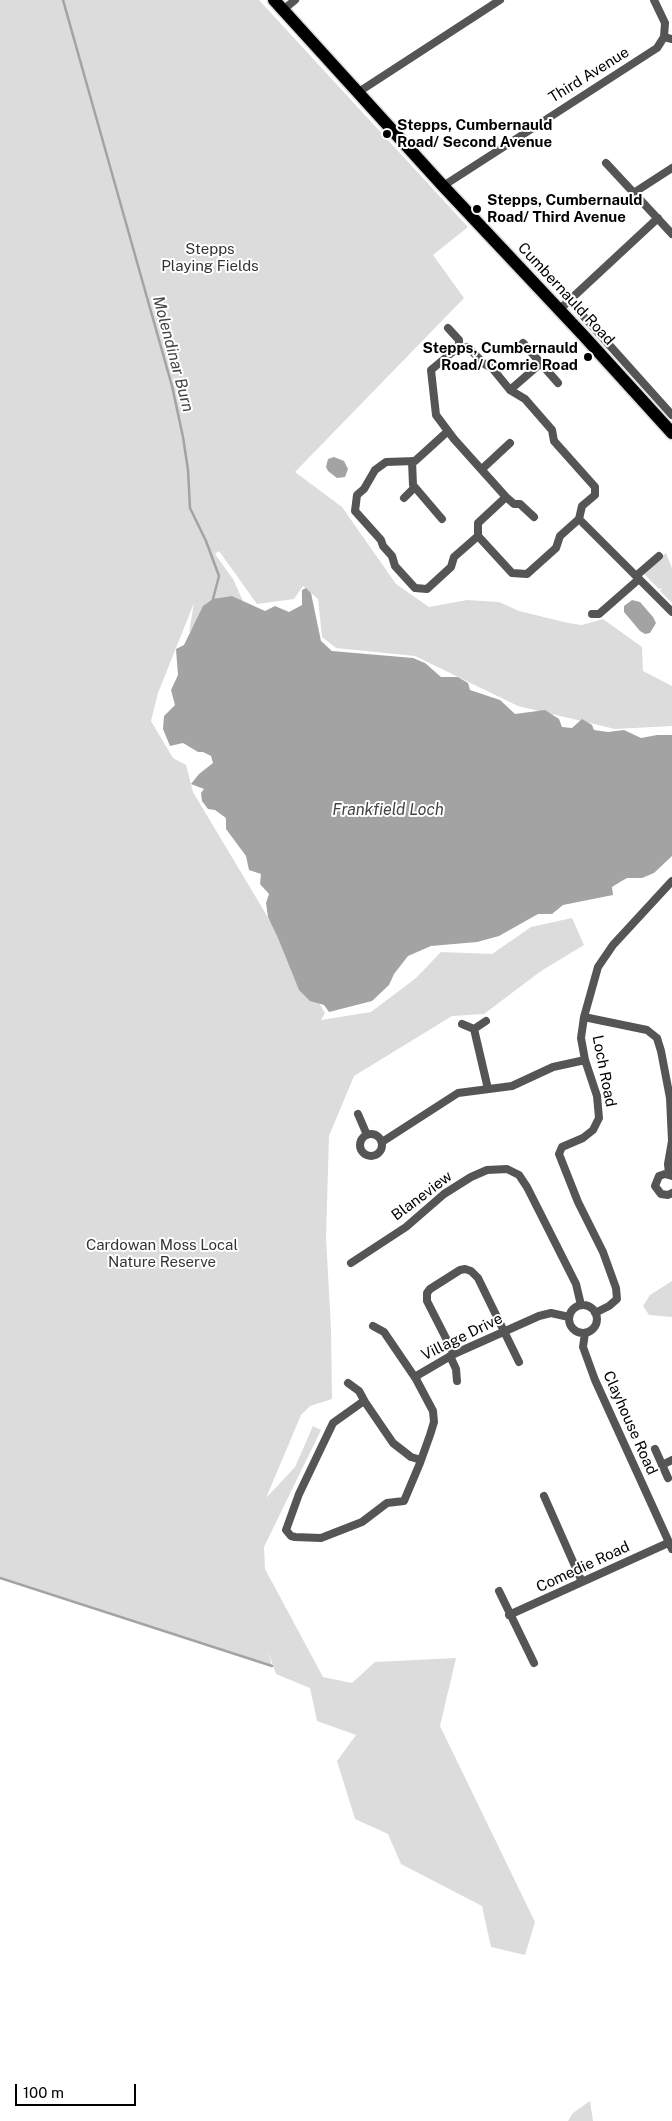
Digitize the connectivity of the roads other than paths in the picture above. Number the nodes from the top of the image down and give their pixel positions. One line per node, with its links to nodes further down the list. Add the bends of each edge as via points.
1 (295, 0): 4 (street)
2 (500, 0): 6 (street)
3 (654, 0): 5 (street)
4 (278, 5): 6 (main road, Cumbernauld Road)
5 (668, 38): 9 (street, Third Avenue, via 658,48)
6 (357, 92): 9 (main road, Cumbernauld Road)
7 (606, 163): 10 (street)
8 (672, 168): 10 (street)
9 (443, 186): 14 (main road, Cumbernauld Road)
10 (635, 192): 11 (street)
11 (658, 218): 12 (street); 13 (street)
12 (672, 234)
13 (569, 300): 14 (street); 21 (street, Cumbernauld Road)
14 (559, 310): 23 (main road, Cumbernauld Road)
15 (448, 328): 17 (street, via 459,340)
16 (523, 343): 18 (street)
17 (459, 348): 20 (street, via 468,347); 22 (street, via 431,370 436,415)
18 (540, 363): 19 (street); 20 (street)
19 (558, 382)
20 (510, 390): 31 (street, via 525,399 552,430 554,441 595,488 595,495 582,506)
21 (672, 415)
22 (448, 431): 25 (street); 26 (street)
23 (672, 433)
24 (510, 444): 26 (street)
25 (412, 461): 27 (street); 33 (street, via 386,462 375,470 364,489 356,495 355,511 381,540 402,574 415,588 427,589 451,567 454,557)
26 (482, 469): 28 (street)
27 (414, 488): 29 (street); 32 (street)
28 (506, 497): 30 (street); 33 (street, via 478,523)
29 (404, 498)
30 (534, 517)
31 (579, 519): 33 (street, via 560,536 556,548 527,574 512,573); 35 (street)
32 (442, 520)
33 (478, 536)
34 (659, 556): 35 (street)
35 (637, 578): 36 (street); 37 (street, via 599,614)
36 (672, 612)
37 (592, 614)
38 (672, 881): 39 (street, Loch Road, via 613,945 598,967)
39 (584, 1017): 43 (street, Loch Road, via 581,1038); 48 (street, via 647,1030 656,1038 670,1098)
40 (486, 1021): 42 (street)
41 (462, 1024): 42 (street)
42 (474, 1029): 44 (street)
43 (585, 1060): 44 (street, via 553,1067 512,1086); 53 (street, Loch Road, via 597,1096 599,1118 593,1130 562,1147 560,1154 616,1288 617,1299)
44 (488, 1089): 47 (street, via 458,1093)
45 (358, 1114): 46 (street)
46 (367, 1135): 47 (street, via 378,1136); 47 (street, via 360,1146 366,1155 374,1156 380,1152)
47 (382, 1142)
48 (670, 1175): 49 (street, via 659,1176 656,1186 661,1194)
49 (672, 1193): 50 (street)
50 (672, 1202)
51 (351, 1263): 52 (street, Blaneview, via 471,1177 487,1170 507,1169 519,1174 527,1187 576,1284)
52 (581, 1305): 53 (street); 54 (street, via 573,1309)
53 (595, 1313): 57 (street, via 595,1325)
54 (569, 1317): 56 (street, Village Drive, via 545,1314); 57 (street, via 572,1328)
55 (373, 1326): 60 (street, via 384,1332)
56 (505, 1331): 58 (street, Village Drive); 58 (street, via 478,1278 471,1271 460,1270 427,1293 427,1301); 59 (street)
57 (585, 1333): 70 (street, Clayhouse Road, via 583,1347 595,1380)
58 (452, 1355): 60 (street, Village Drive); 61 (street)
59 (519, 1362)
60 (416, 1378): 65 (street, Village Drive, via 433,1411 434,1422)
61 (457, 1381)
62 (348, 1383): 63 (street, via 359,1391)
63 (365, 1402): 65 (street, via 393,1443); 65 (street, Village Drive, via 357,1404 333,1423 299,1494 287,1525 289,1534 321,1538 362,1522 387,1503 404,1501)
64 (655, 1449): 67 (street)
65 (420, 1460)
66 (672, 1460): 67 (street)
67 (662, 1465): 68 (street)
68 (668, 1478)
69 (544, 1496): 71 (street)
70 (670, 1546): 71 (street, Comedie Road)
71 (582, 1582): 73 (street, Comedie Road)
72 (499, 1591): 73 (street)
73 (510, 1616): 74 (street)
74 (534, 1663)

